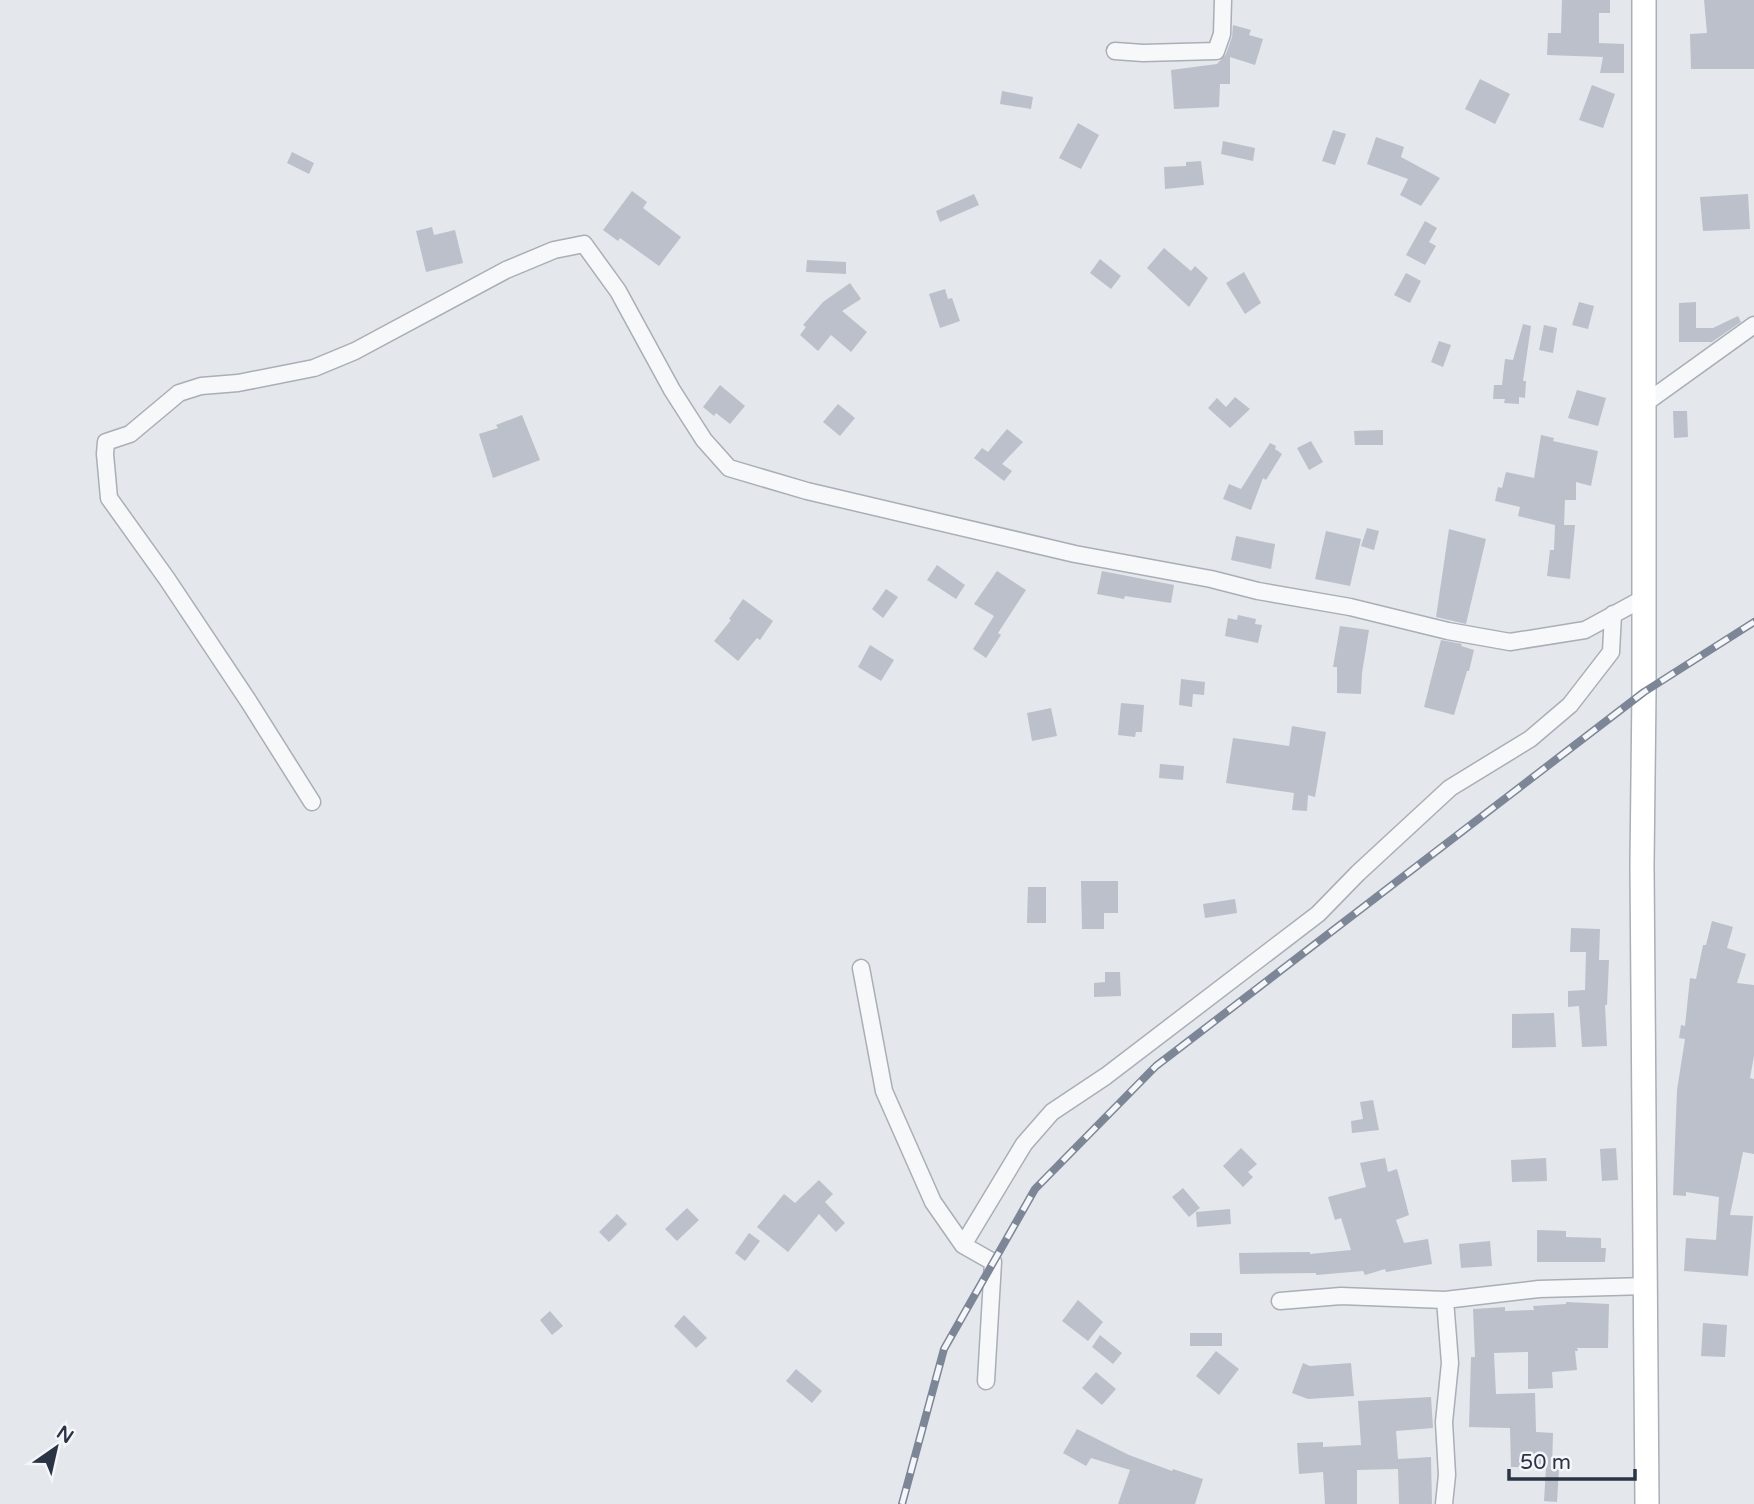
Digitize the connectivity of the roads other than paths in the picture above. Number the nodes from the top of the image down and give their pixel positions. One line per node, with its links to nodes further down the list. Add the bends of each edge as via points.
1 (1223, 0): 3 (street, via 1222,34 1216,51)
2 (1644, 0): 5 (street)
3 (1115, 51)
4 (1754, 325): 5 (street)
5 (1644, 404): 6 (street)
6 (1644, 598): 7 (street); 11 (street)
7 (1613, 614): 8 (street, via 1585,630 1510,642 1460,634 1350,607 1075,555 729,468 704,440 618,291 584,244 554,250 506,270 314,368 179,393 130,433 106,442 110,498); 10 (street, via 1611,652 1570,705 1530,739 1450,788 1318,914 1052,1112 1024,1144)
8 (312, 802)
9 (861, 968): 10 (street, via 884,1091 933,1202)
10 (963, 1245): 14 (street, via 993,1262)
11 (1647, 1286): 12 (street, via 1539,1289); 16 (street)
12 (1445, 1300): 13 (street, via 1341,1296); 15 (street, via 1450,1363)
13 (1280, 1301)
14 (986, 1381)
15 (1444, 1504)
16 (1647, 1504)

